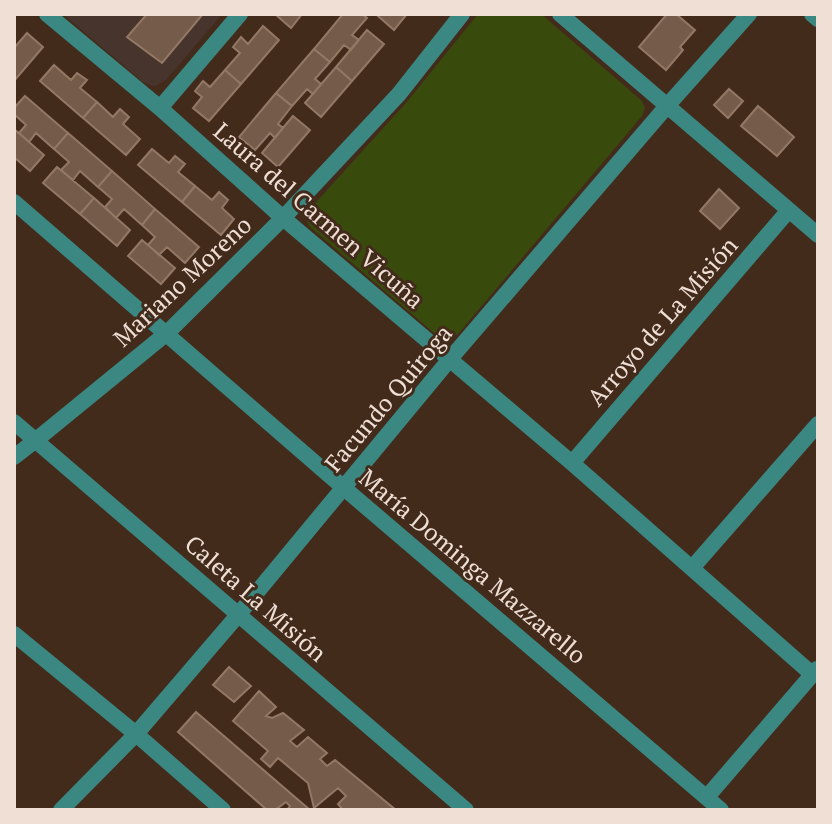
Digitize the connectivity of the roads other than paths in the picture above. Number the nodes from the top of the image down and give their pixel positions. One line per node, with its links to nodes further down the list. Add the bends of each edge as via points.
1 (47, 14): 9 (street, Laura del Carmen Vicuña)
2 (240, 14): 9 (street)
3 (462, 14): 12 (street, Mariano Moreno, via 399,94)
4 (560, 14): 8 (street)
5 (749, 14): 8 (street, Facundo Quiroga)
6 (812, 14): 7 (street)
7 (818, 19)
8 (667, 106): 11 (street); 15 (street, Facundo Quiroga)
9 (160, 108): 12 (street, Laura del Carmen Vicuña)
10 (14, 202): 14 (street, María Dominga Mazzarello)
11 (789, 210): 13 (street); 20 (street, Arroyo de La Misión)
12 (283, 218): 14 (street, Mariano Moreno); 15 (street, Laura del Carmen Vicuña)
13 (818, 235)
14 (167, 333): 18 (street, Mariano Moreno); 21 (street, María Dominga Mazzarello)
15 (450, 359): 20 (street, Laura del Carmen Vicuña); 21 (street, Facundo Quiroga)
16 (14, 422): 18 (street, Caleta La Misión)
17 (818, 424): 22 (street)
18 (36, 440): 19 (street, Mariano Moreno); 23 (street, Caleta La Misión)
19 (14, 457)
20 (572, 463): 22 (street, Laura del Carmen Vicuña)
21 (344, 488): 23 (street, Facundo Quiroga); 27 (street, María Dominga Mazzarello)
22 (692, 568): 25 (street, Laura del Carmen Vicuña)
23 (238, 615): 26 (street, Facundo Quiroga); 30 (street, Caleta La Misión)
24 (14, 634): 26 (street)
25 (815, 671): 27 (street)
26 (136, 734): 28 (street, Facundo Quiroga); 29 (street)
27 (707, 797): 31 (street, María Dominga Mazzarello)
28 (61, 810)
29 (223, 810)
30 (466, 810)
31 (721, 810)

